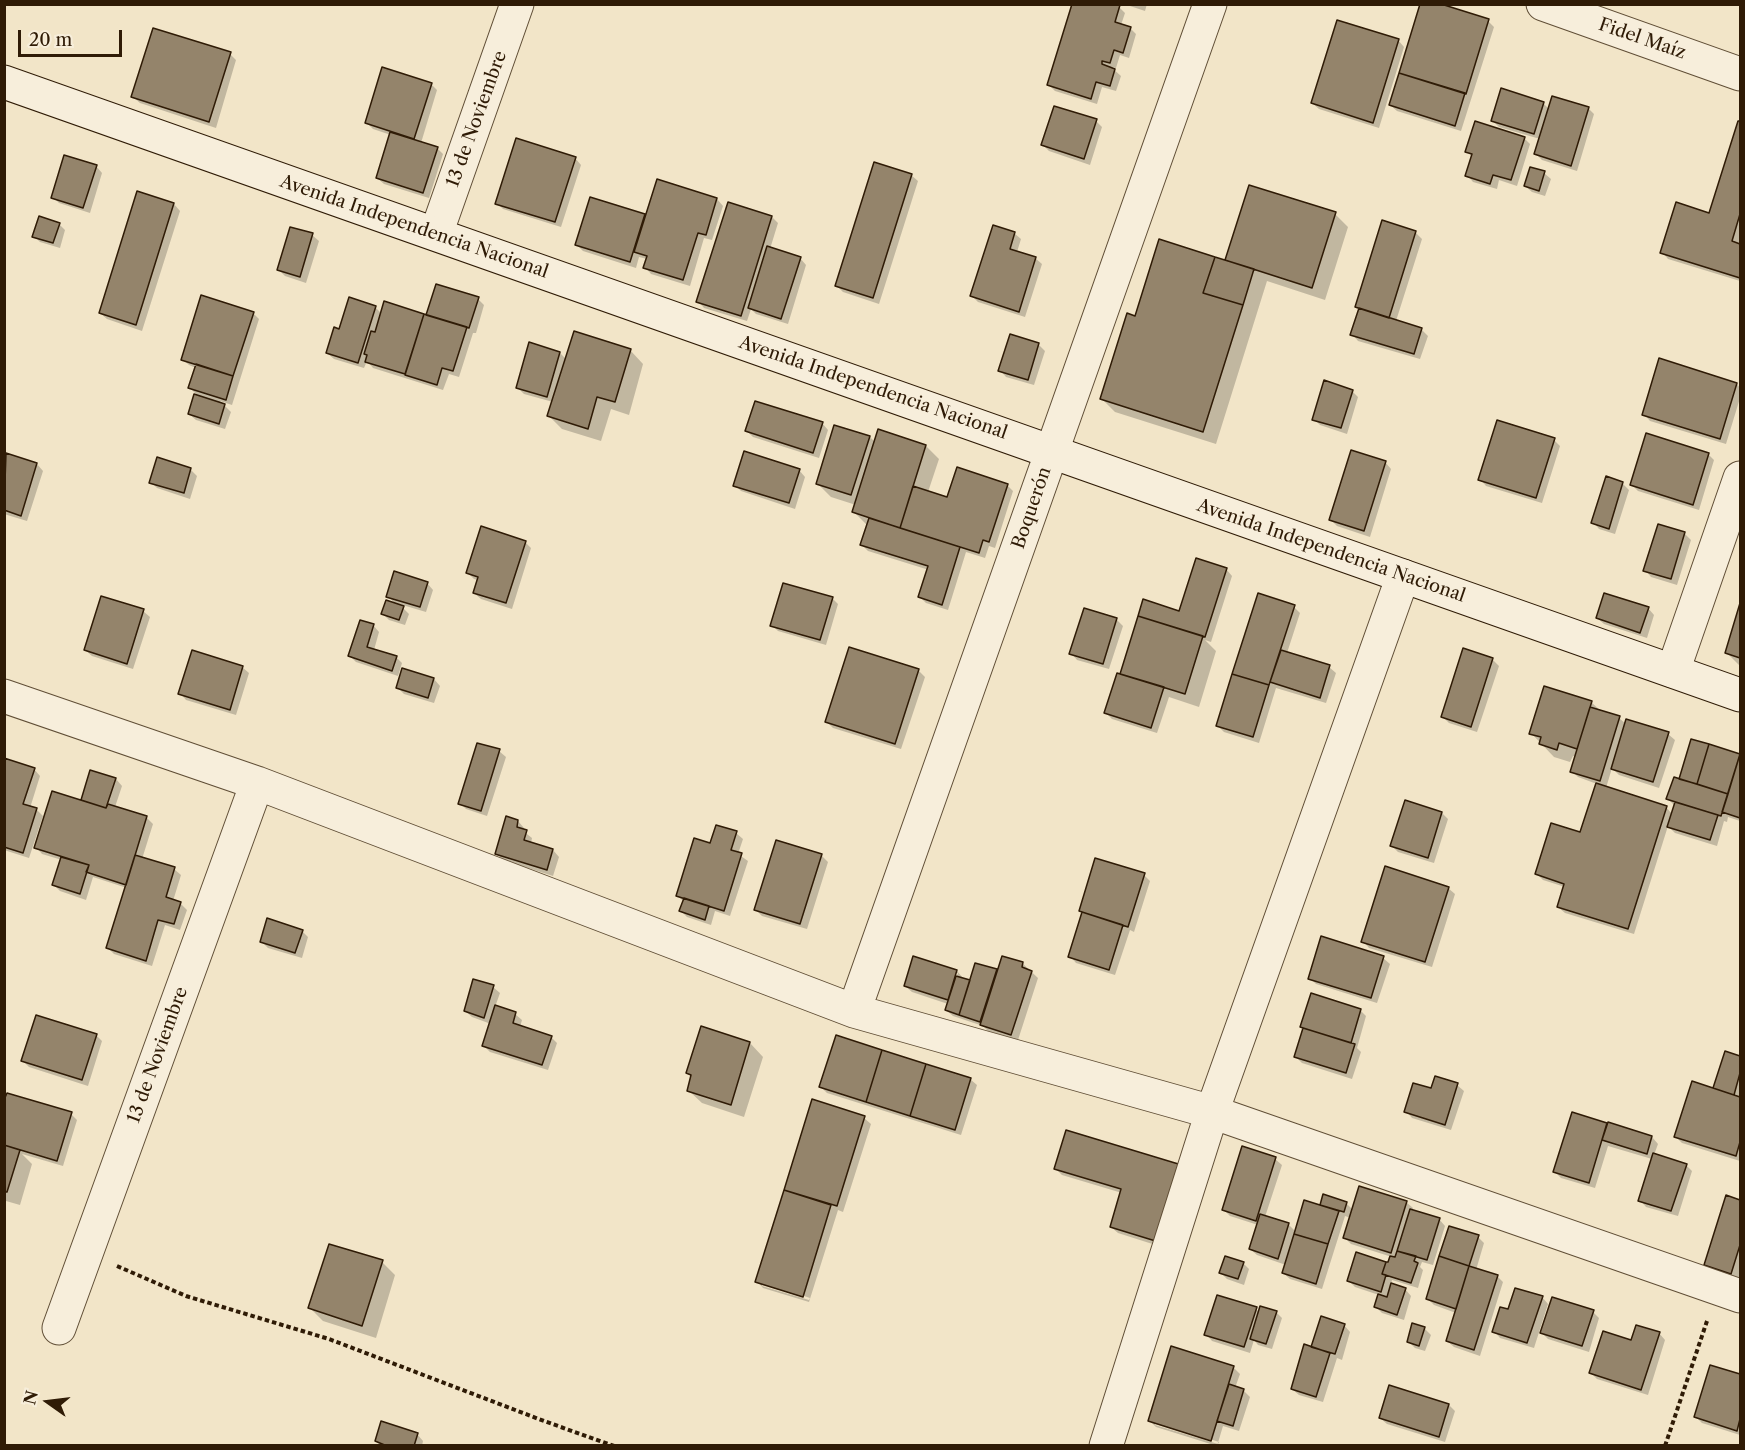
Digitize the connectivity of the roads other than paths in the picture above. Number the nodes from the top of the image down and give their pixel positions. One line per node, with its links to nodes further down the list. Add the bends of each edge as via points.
1 (517, 4): 6 (street, 13 de Noviembre)
2 (1210, 4): 7 (street, Boquerón)
3 (1543, 4): 4 (street, Fidel Maíz)
4 (1740, 74)
5 (4, 82): 6 (street, Avenida Independencia Nacional)
6 (436, 234): 7 (street, Avenida Independencia Nacional)
7 (1052, 452): 9 (street, Avenida Independencia Nacional); 14 (street, Boquerón)
8 (1740, 478): 10 (street)
9 (1403, 576): 10 (street, Avenida Independencia Nacional); 15 (street)
10 (1672, 671): 11 (street, Avenida Independencia Nacional)
11 (1740, 695)
12 (4, 696): 13 (street)
13 (257, 783): 14 (street); 17 (street, 13 de Noviembre)
14 (854, 1011): 15 (street)
15 (1212, 1112): 16 (street); 18 (street)
16 (1729, 1292)
17 (59, 1328)
18 (1106, 1446)

